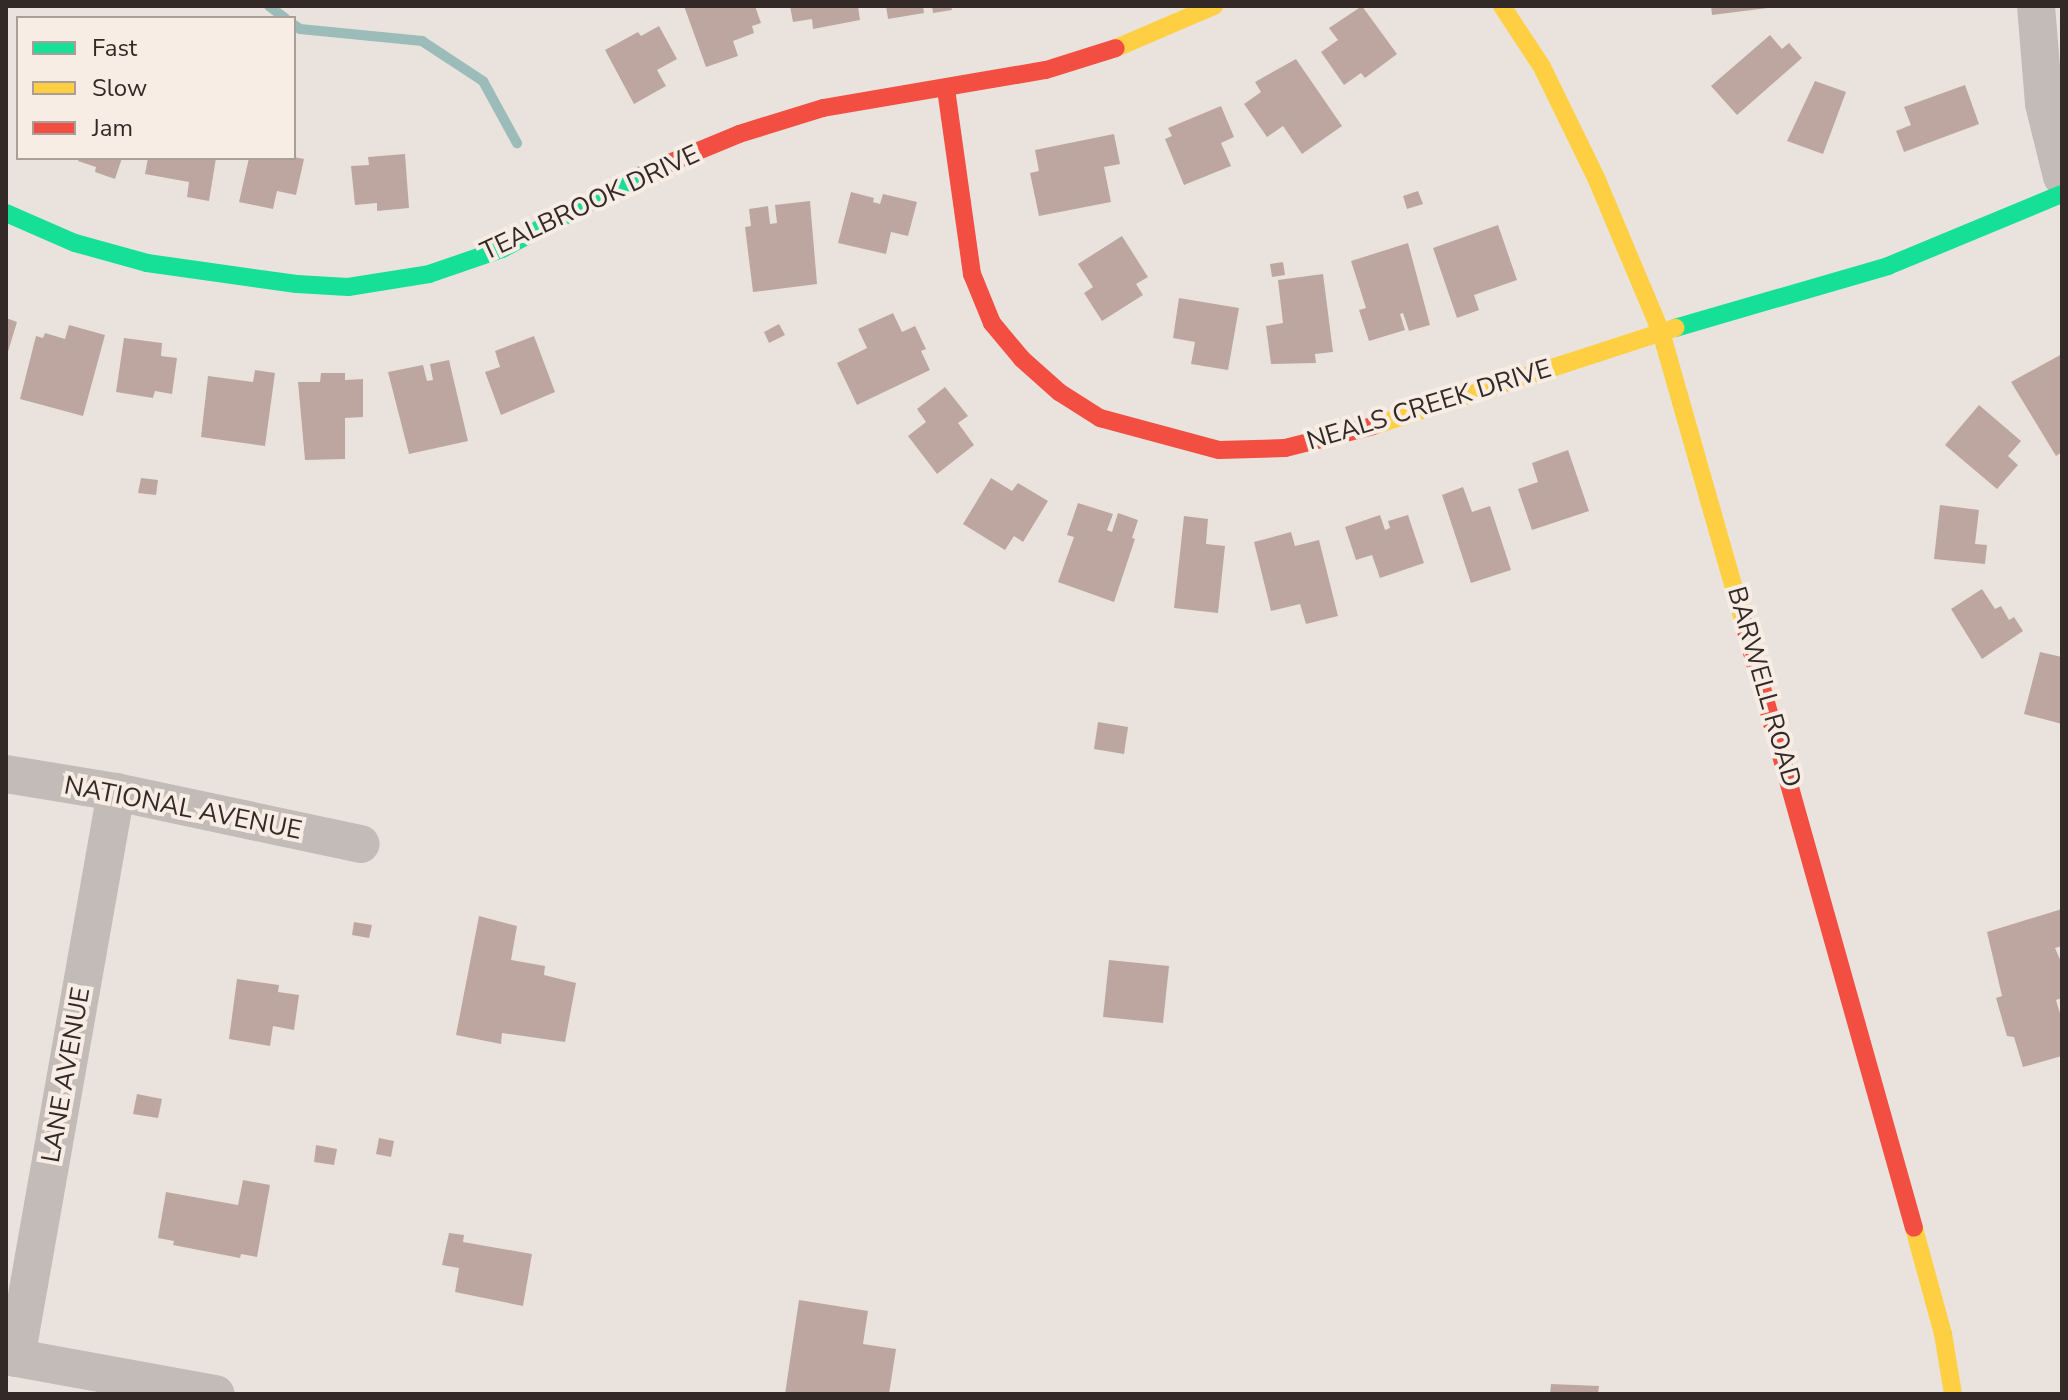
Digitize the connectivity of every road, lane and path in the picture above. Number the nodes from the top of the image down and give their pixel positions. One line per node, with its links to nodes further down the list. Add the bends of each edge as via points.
1 (1214, 6): 4 (street, TEALBROOK DRIVE, via 1137,42 1046,70)
2 (1502, 6): 8 (street, BARWELL ROAD, via 1556,95)
3 (2036, 6): 5 (street, via 2044,104)
4 (946, 89): 7 (street, TEALBROOK DRIVE, via 823,108 739,134 651,170 502,249 429,274 348,287 147,263 75,243); 8 (street, NEALS CREEK DRIVE, via 972,274 992,323 1059,392 1100,418 1219,450 1285,448 1355,432)
5 (2062, 177)
6 (2062, 194): 8 (street, NEALS CREEK DRIVE, via 1888,266)
7 (6, 213)
8 (1661, 332): 14 (street, BARWELL ROAD, via 1871,1070 1943,1334)
9 (6, 774): 10 (street, NATIONAL AVENUE)
10 (116, 792): 11 (street, NATIONAL AVENUE); 12 (street, LANE AVENUE)
11 (361, 844)
12 (11, 1357): 13 (street)
13 (216, 1394)
14 (1953, 1394)

